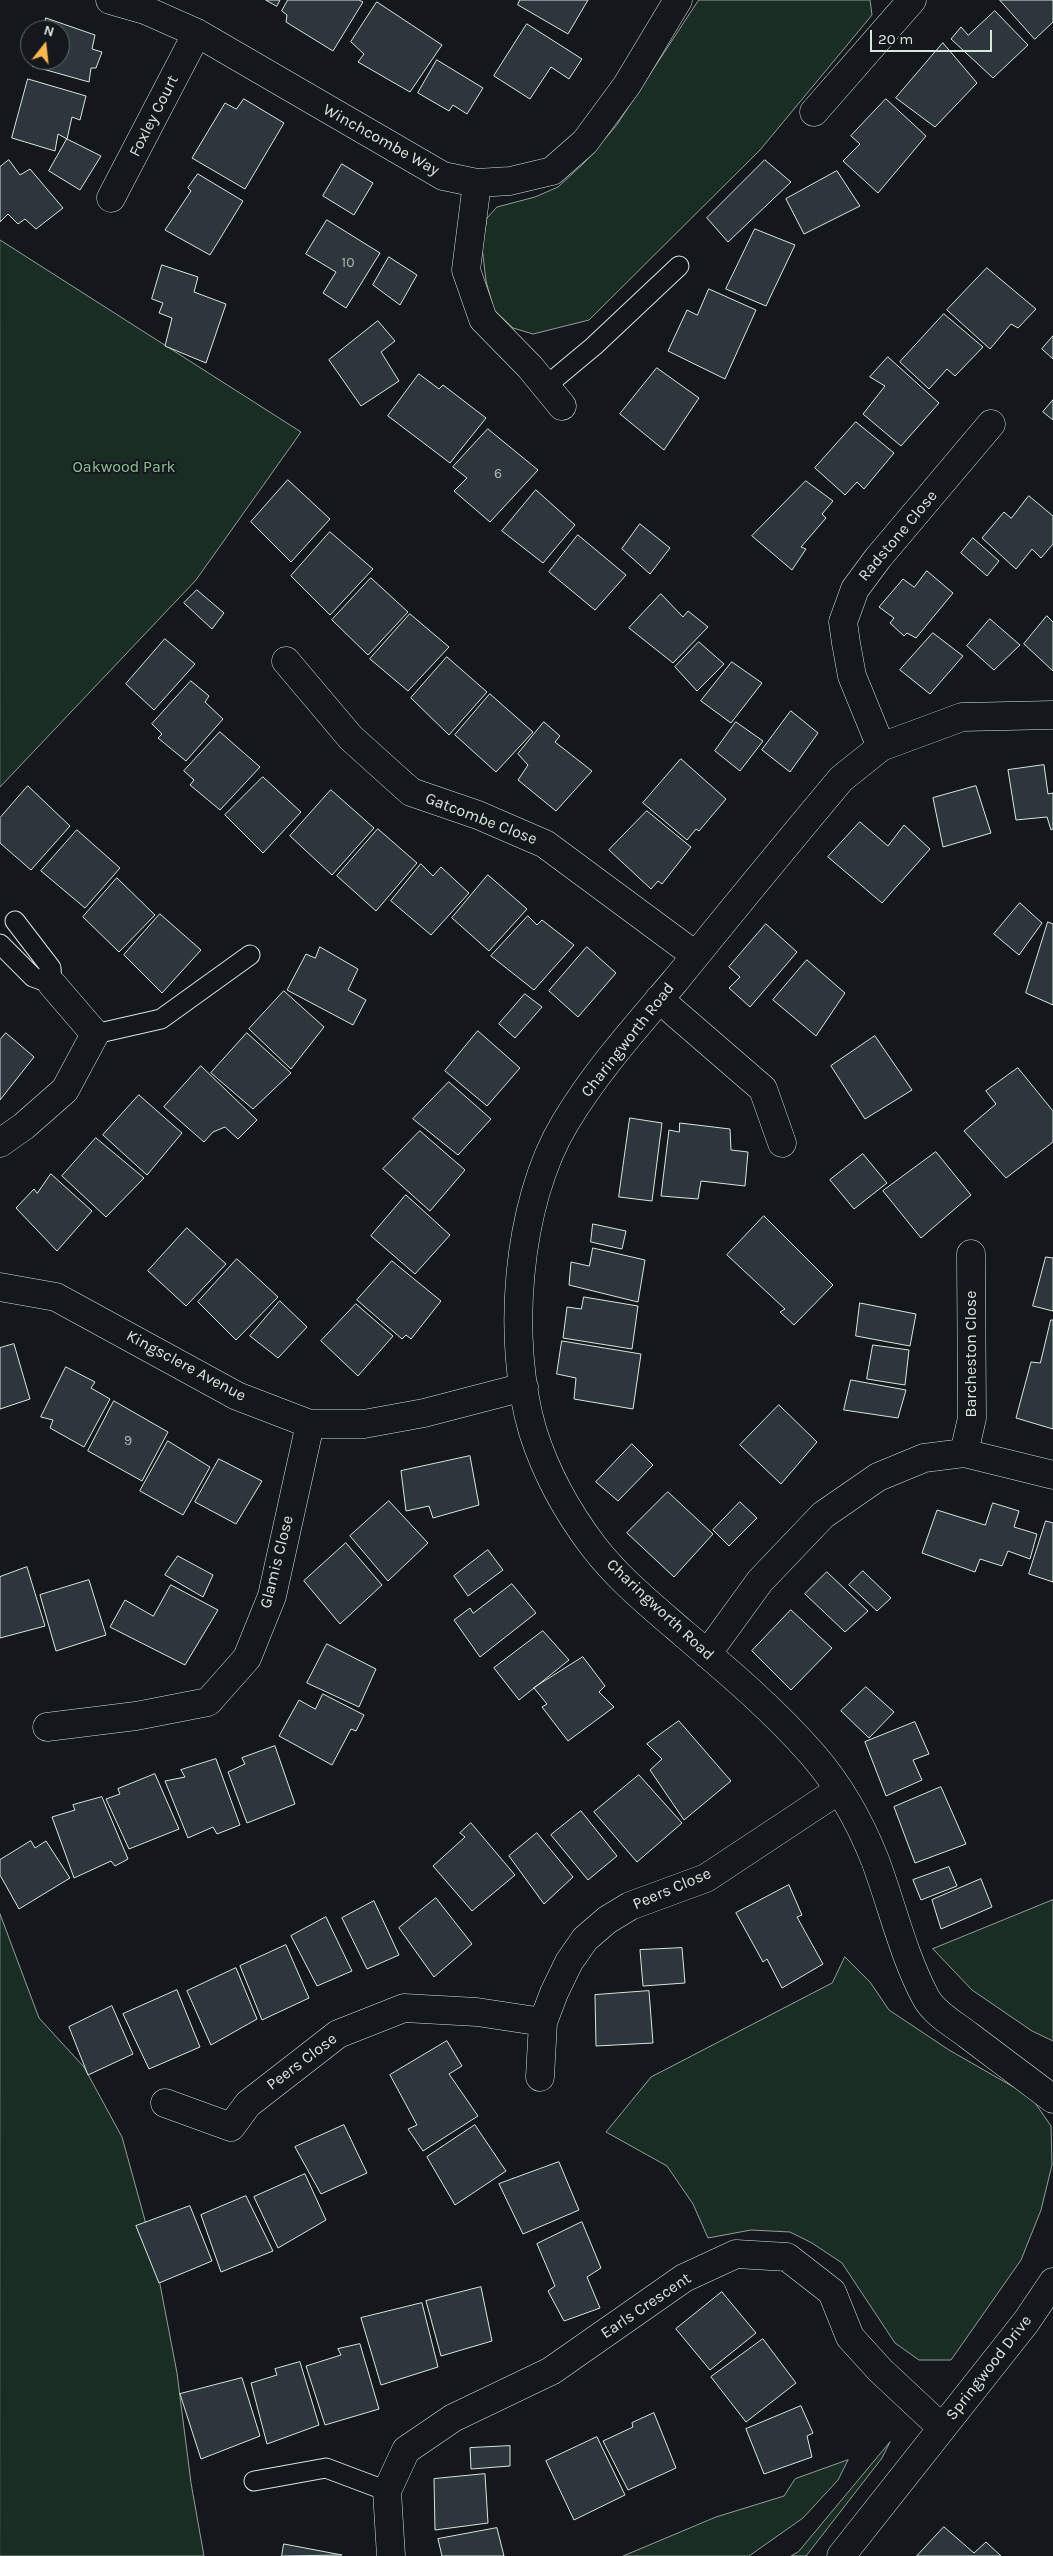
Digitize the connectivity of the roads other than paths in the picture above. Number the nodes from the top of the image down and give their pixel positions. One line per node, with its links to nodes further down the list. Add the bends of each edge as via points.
1 (110, 0): 4 (street, Winchcombe Way, via 145,10)
2 (678, 0): 6 (street, Winchcombe Way, via 627,85 585,142 552,171 510,181)
3 (911, 0): 5 (street)
4 (197, 33): 6 (street, Winchcombe Way, via 443,176); 7 (street, Foxley Court)
5 (814, 112)
6 (477, 182): 9 (street, via 466,270 483,318)
7 (111, 198)
8 (679, 266): 9 (lane, via 594,346)
9 (554, 396)
10 (991, 424): 13 (street, Radstone Close, via 854,589 843,622 846,643 852,676)
11 (286, 661): 17 (street, Gatcombe Close, via 351,738 411,792 478,815 545,844)
12 (1053, 715): 13 (street, Charingworth Road, via 962,717)
13 (881, 747): 17 (street, Charingworth Road, via 841,779)
14 (15, 921): 18 (lane, via 51,968)
15 (0, 944): 18 (lane, via 33,977)
16 (250, 955): 20 (lane, via 161,1018)
17 (696, 955): 19 (street, Charingworth Road)
18 (52, 984): 20 (street)
19 (659, 999): 22 (street, via 763,1089); 25 (street, Charingworth Road, via 604,1065 574,1109 539,1176 519,1288)
20 (95, 1034): 21 (street, via 65,1090)
21 (0, 1143)
22 (782, 1143)
23 (971, 1254): 27 (street, Barcheston Close, via 972,1418)
24 (0, 1287): 26 (street, Kingsclere Avenue, via 56,1297 237,1396)
25 (524, 1387): 26 (street, Kingsclere Avenue, via 424,1414 373,1422); 29 (street, Charingworth Road, via 533,1431 548,1471 595,1549 632,1588)
26 (310, 1424): 30 (street, Glamis Close, via 272,1596 247,1658 208,1702 136,1716)
27 (964, 1452): 28 (street); 29 (street, via 924,1458 878,1477 823,1515 760,1581)
28 (1053, 1475)
29 (707, 1654): 31 (street, Charingworth Road, via 772,1712 815,1757)
30 (48, 1727)
31 (839, 1790): 32 (street, Peers Close, via 706,1878 630,1906 607,1920 585,1939 569,1962); 34 (street, Charingworth Road, via 870,1848 897,1928 928,2002)
32 (543, 2022): 33 (street, Peers Close); 35 (street, Peers Close, via 477,2012 404,2008 338,2034 248,2104 231,2127)
33 (540, 2077)
34 (1053, 2099)
35 (165, 2103)
36 (1053, 2282): 37 (street, Springwood Drive, via 1026,2322)
37 (942, 2428): 39 (street, Earls Crescent, via 850,2338 832,2292 787,2257 736,2254 684,2278 551,2372 453,2418 406,2450); 41 (street, Springwood Drive)
38 (254, 2481): 39 (lane, via 326,2468)
39 (387, 2491): 40 (street, Earls Crescent)
40 (391, 2556)
41 (841, 2556)

